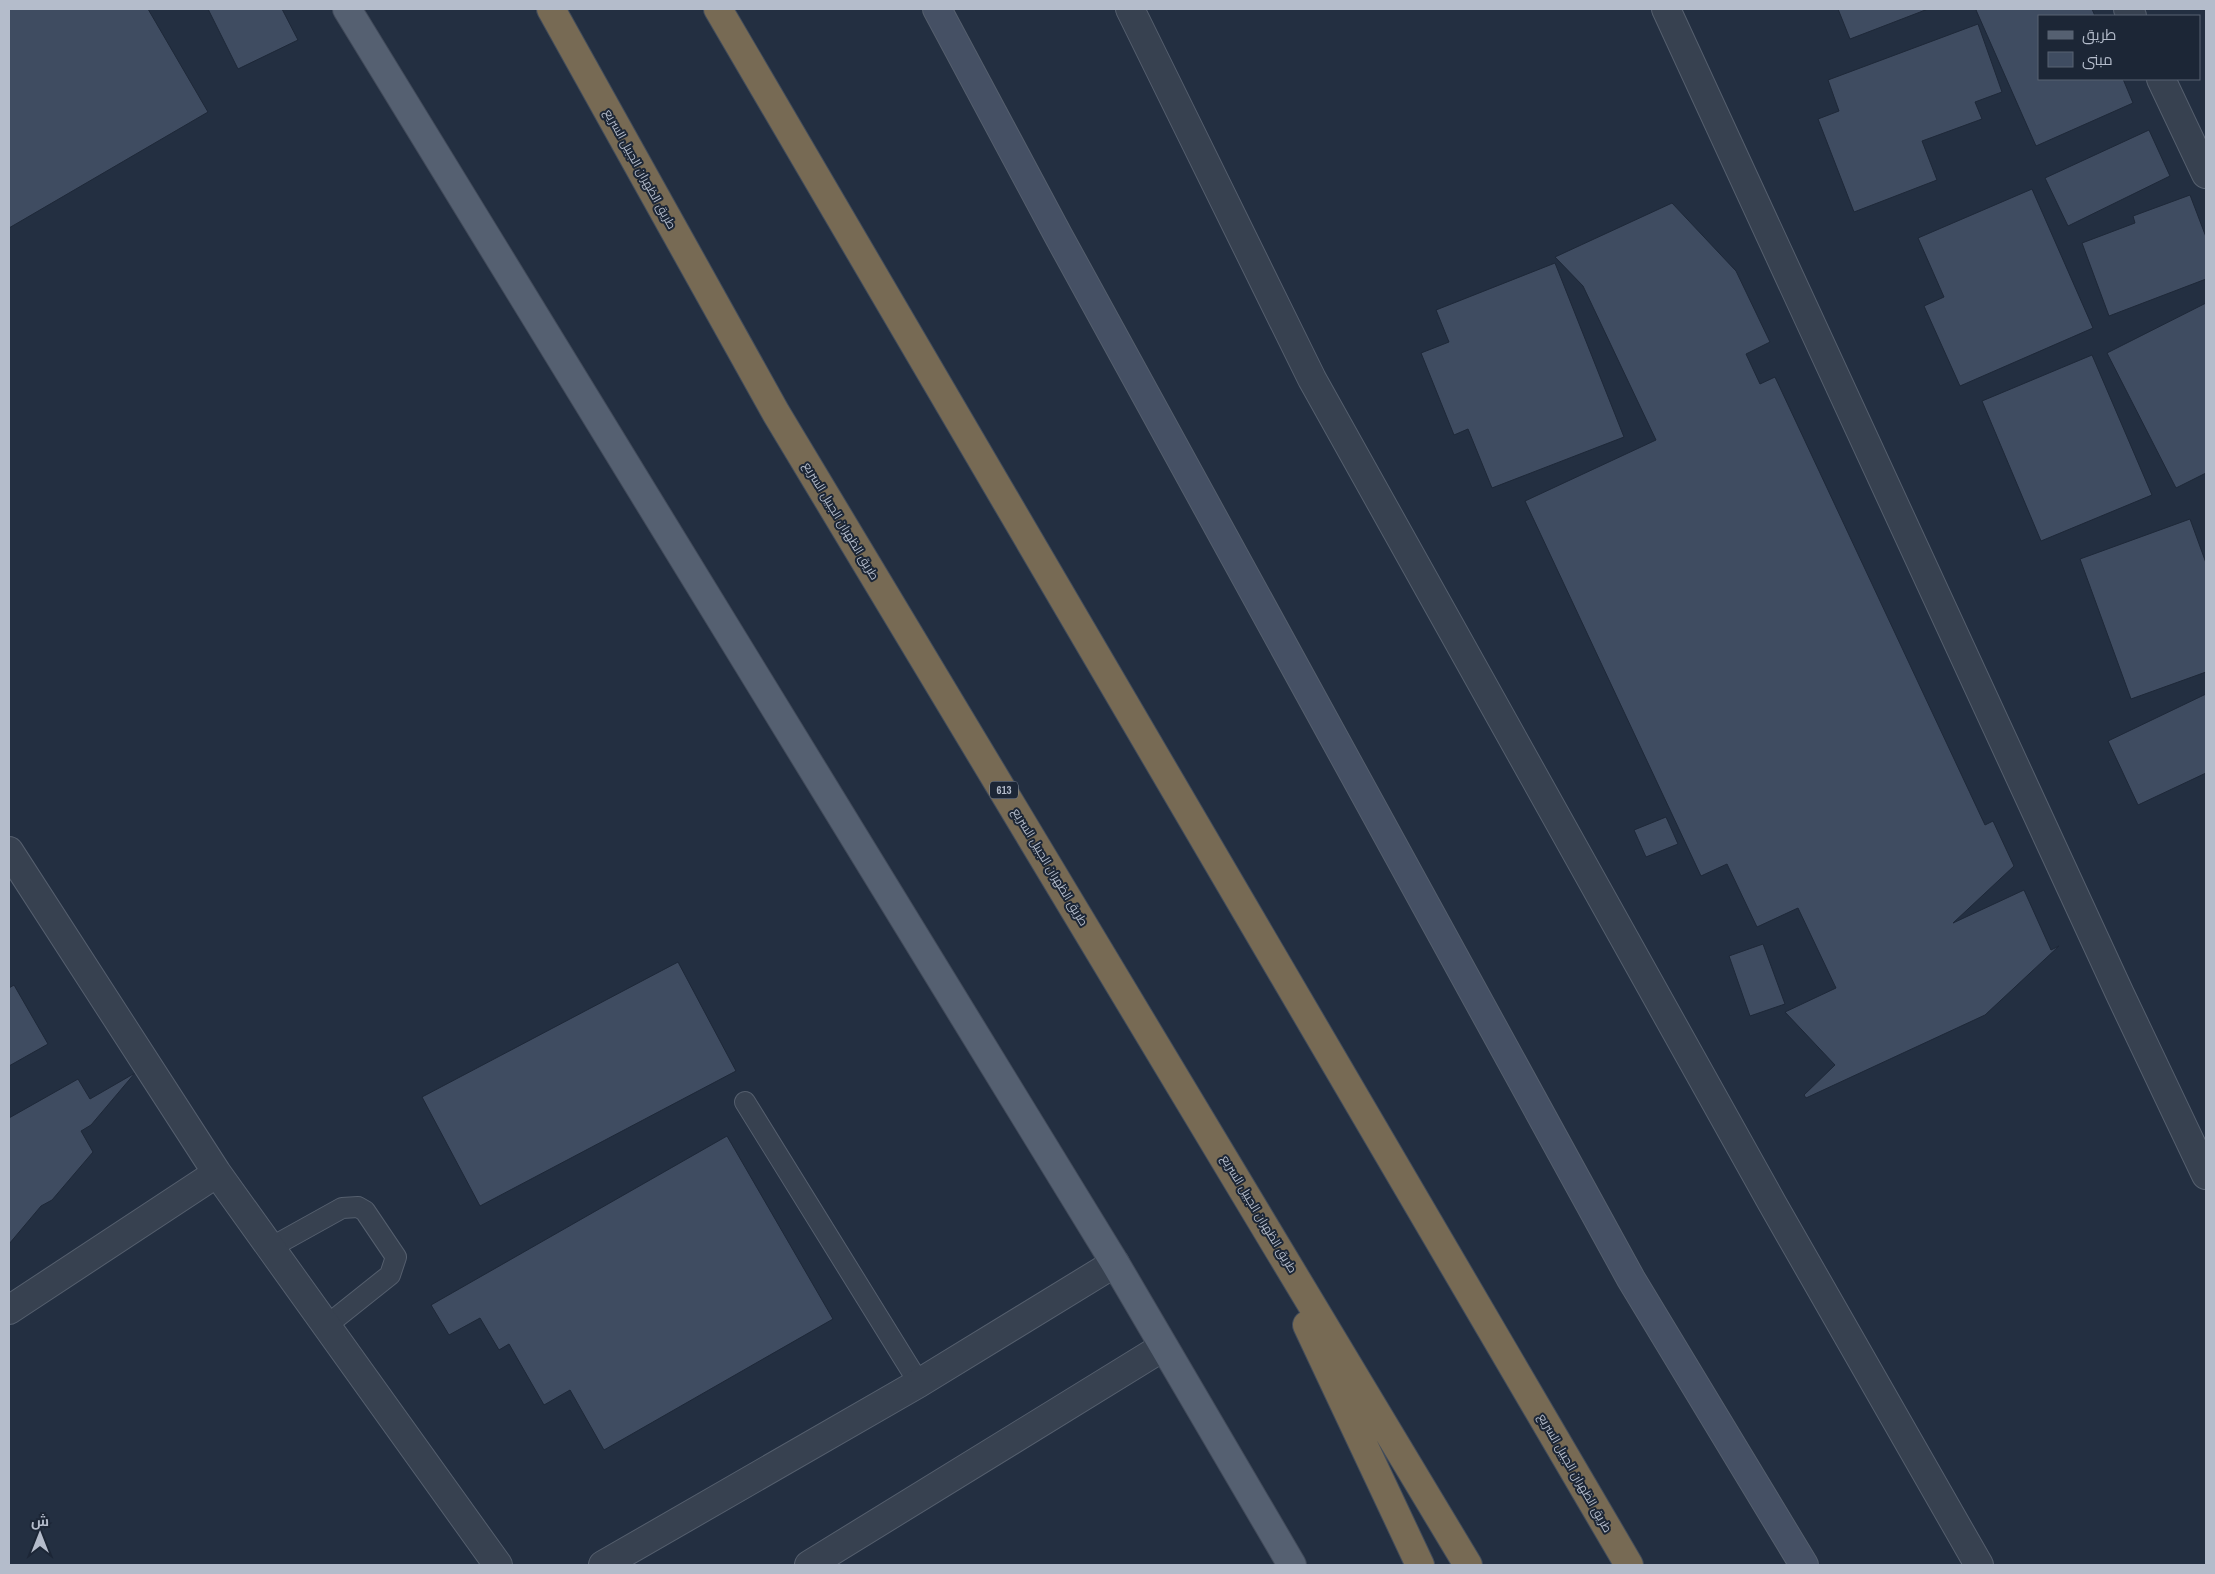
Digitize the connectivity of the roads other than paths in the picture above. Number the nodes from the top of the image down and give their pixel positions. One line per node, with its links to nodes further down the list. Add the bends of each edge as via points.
1 (347, 9): 17 (main road)
2 (551, 9): 15 (highway, طريق الظهران الجبيل السريع / 613, via 776,413)
3 (718, 9): 9 (highway, طريق الظهران الجبيل السريع)
4 (731, 9): 9 (highway)
5 (937, 9): 29 (main road, via 1062,244 1631,1279)
6 (1130, 9): 30 (street, via 1317,388 1772,1203)
7 (1666, 9): 14 (street)
8 (2161, 80): 10 (street)
9 (786, 126): 28 (highway, طريق الظهران الجبيل السريع)
10 (2206, 174)
11 (9, 851): 13 (street)
12 (745, 1102): 21 (lane)
13 (217, 1173): 16 (street); 18 (street)
14 (2206, 1175)
15 (1237, 1177): 26 (highway); 27 (highway, طريق الظهران الجبيل السريع / 613)
16 (270, 1248): 19 (street); 19 (lane, via 342,1208 358,1207 365,1211 396,1257 393,1270)
17 (1116, 1263): 20 (main road); 21 (street)
18 (9, 1310)
19 (326, 1326): 22 (street)
20 (1163, 1347): 24 (street); 25 (main road)
21 (919, 1383): 23 (street)
22 (498, 1565)
23 (603, 1565)
24 (809, 1565)
25 (1292, 1565)
26 (1420, 1565)
27 (1468, 1565)
28 (1629, 1565)
29 (1804, 1565)
30 (1979, 1565)

